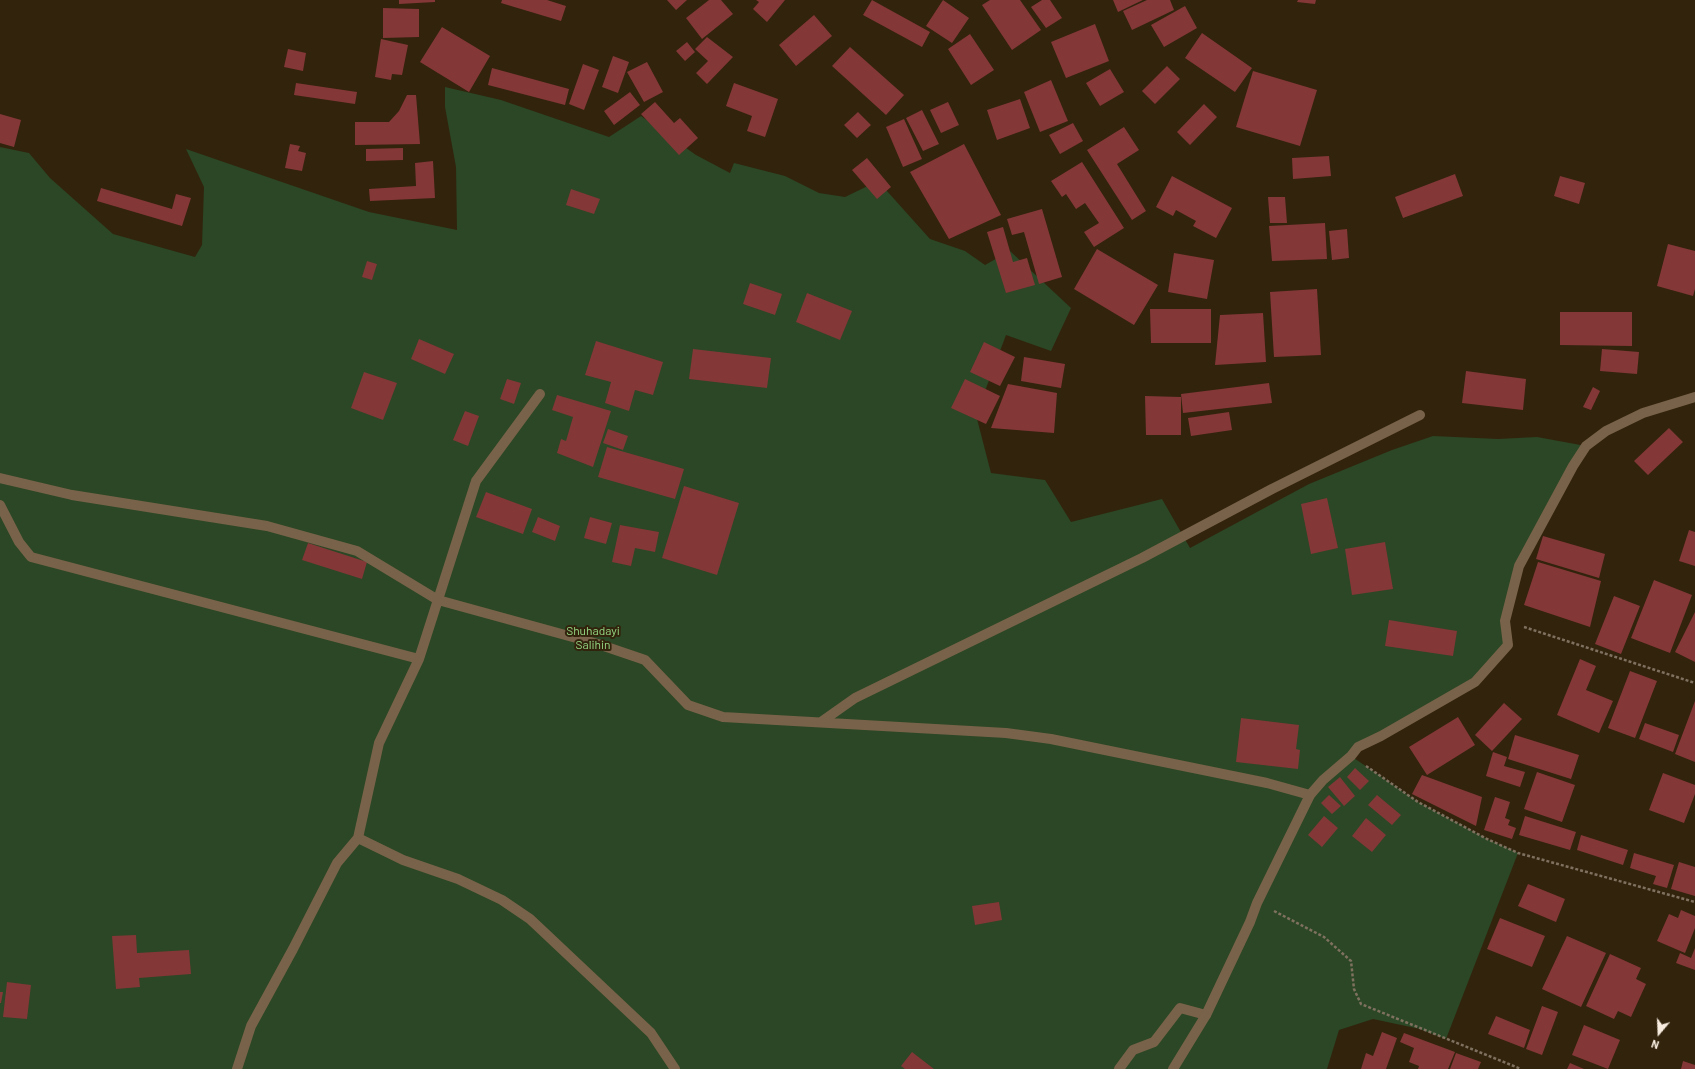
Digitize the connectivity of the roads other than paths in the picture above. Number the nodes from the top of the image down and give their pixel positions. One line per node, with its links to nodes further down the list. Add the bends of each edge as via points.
1 (540, 394): 6 (street, via 476,481)
2 (1695, 397): 9 (street, via 1643,413 1606,432 1586,446 1519,566 1505,621 1508,645 1475,682 1358,747)
3 (1420, 415): 8 (street, via 1142,558 855,698)
4 (0, 478): 6 (street, via 72,495 267,526 357,551)
5 (0, 505): 7 (street, via 19,542 31,557)
6 (438, 600): 7 (street); 8 (street, via 598,644 646,660 688,705 723,717)
7 (419, 659): 10 (street, via 379,743)
8 (821, 722): 9 (street, via 1006,733 1051,739 1267,783)
9 (1310, 795): 11 (street)
10 (358, 838): 12 (street, via 337,863 251,1026); 13 (street, via 403,860 458,879 502,900 530,919 651,1033)
11 (1206, 1015): 14 (street, via 1180,1008 1154,1042 1134,1050); 15 (street)
12 (237, 1069)
13 (675, 1069)
14 (1119, 1069)
15 (1173, 1069)

